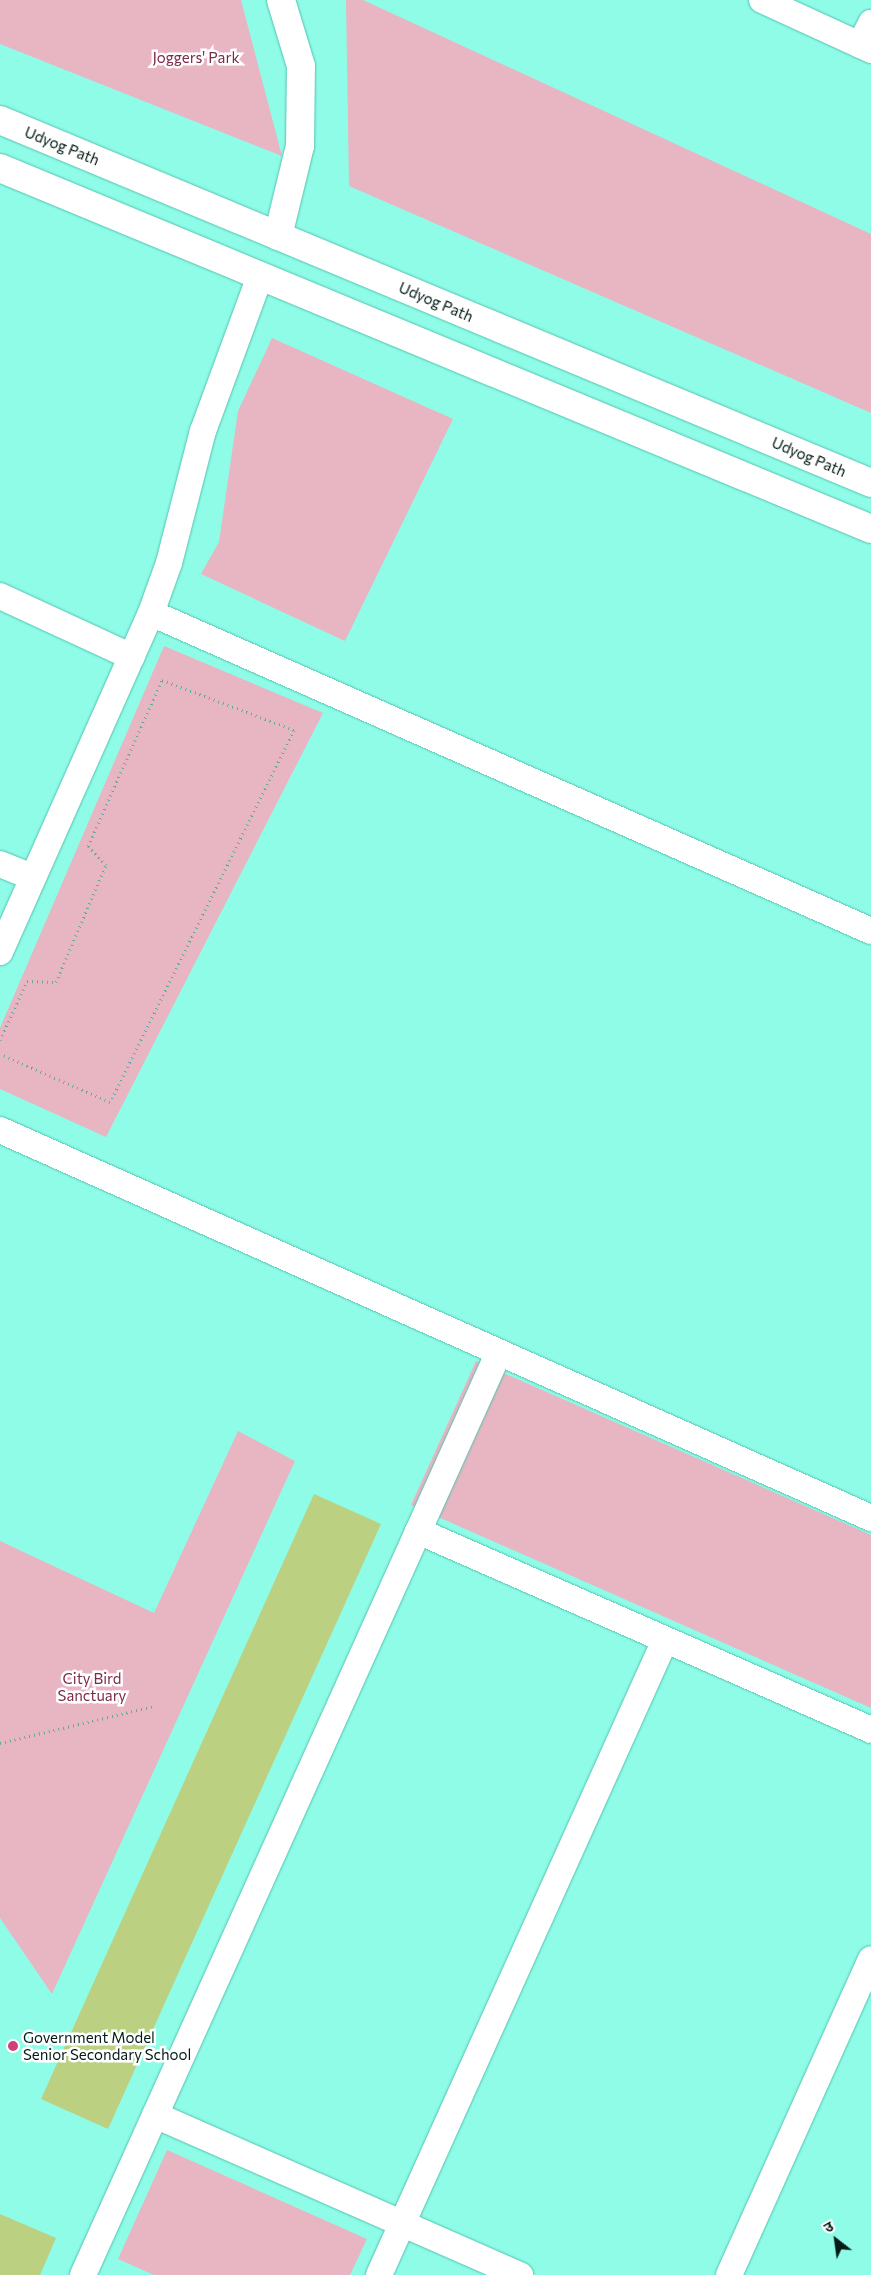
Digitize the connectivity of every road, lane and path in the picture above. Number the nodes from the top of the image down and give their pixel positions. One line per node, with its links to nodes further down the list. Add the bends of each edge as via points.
1 (281, 0): 6 (main road, via 300,66 300,146)
2 (762, 0): 3 (street)
3 (867, 39)
4 (0, 120): 6 (main road, Udyog Path)
5 (0, 168): 7 (main road)
6 (278, 236): 8 (main road, Udyog Path)
7 (260, 276): 9 (main road); 11 (street, via 203,431 169,563)
8 (871, 483)
9 (871, 529)
10 (0, 596): 12 (street)
11 (151, 613): 12 (street); 15 (street)
12 (132, 657): 14 (street)
13 (0, 864): 14 (street)
14 (33, 877): 16 (street)
15 (871, 931)
16 (0, 952)
17 (0, 1040): 18 (path, via 27,980 56,982 106,865 88,846 162,680 294,730 110,1102)
18 (0, 1054)
19 (0, 1130): 20 (street)
20 (498, 1354): 21 (street); 22 (street)
21 (871, 1518)
22 (418, 1531): 23 (street); 28 (street)
23 (665, 1640): 25 (street); 29 (street)
24 (154, 1706): 26 (path)
25 (871, 1730)
26 (0, 1743)
27 (871, 1960): 33 (street)
28 (156, 2115): 29 (street); 30 (street)
29 (402, 2224): 31 (street); 32 (street)
30 (83, 2275)
31 (379, 2275)
32 (520, 2275)
33 (729, 2275)

